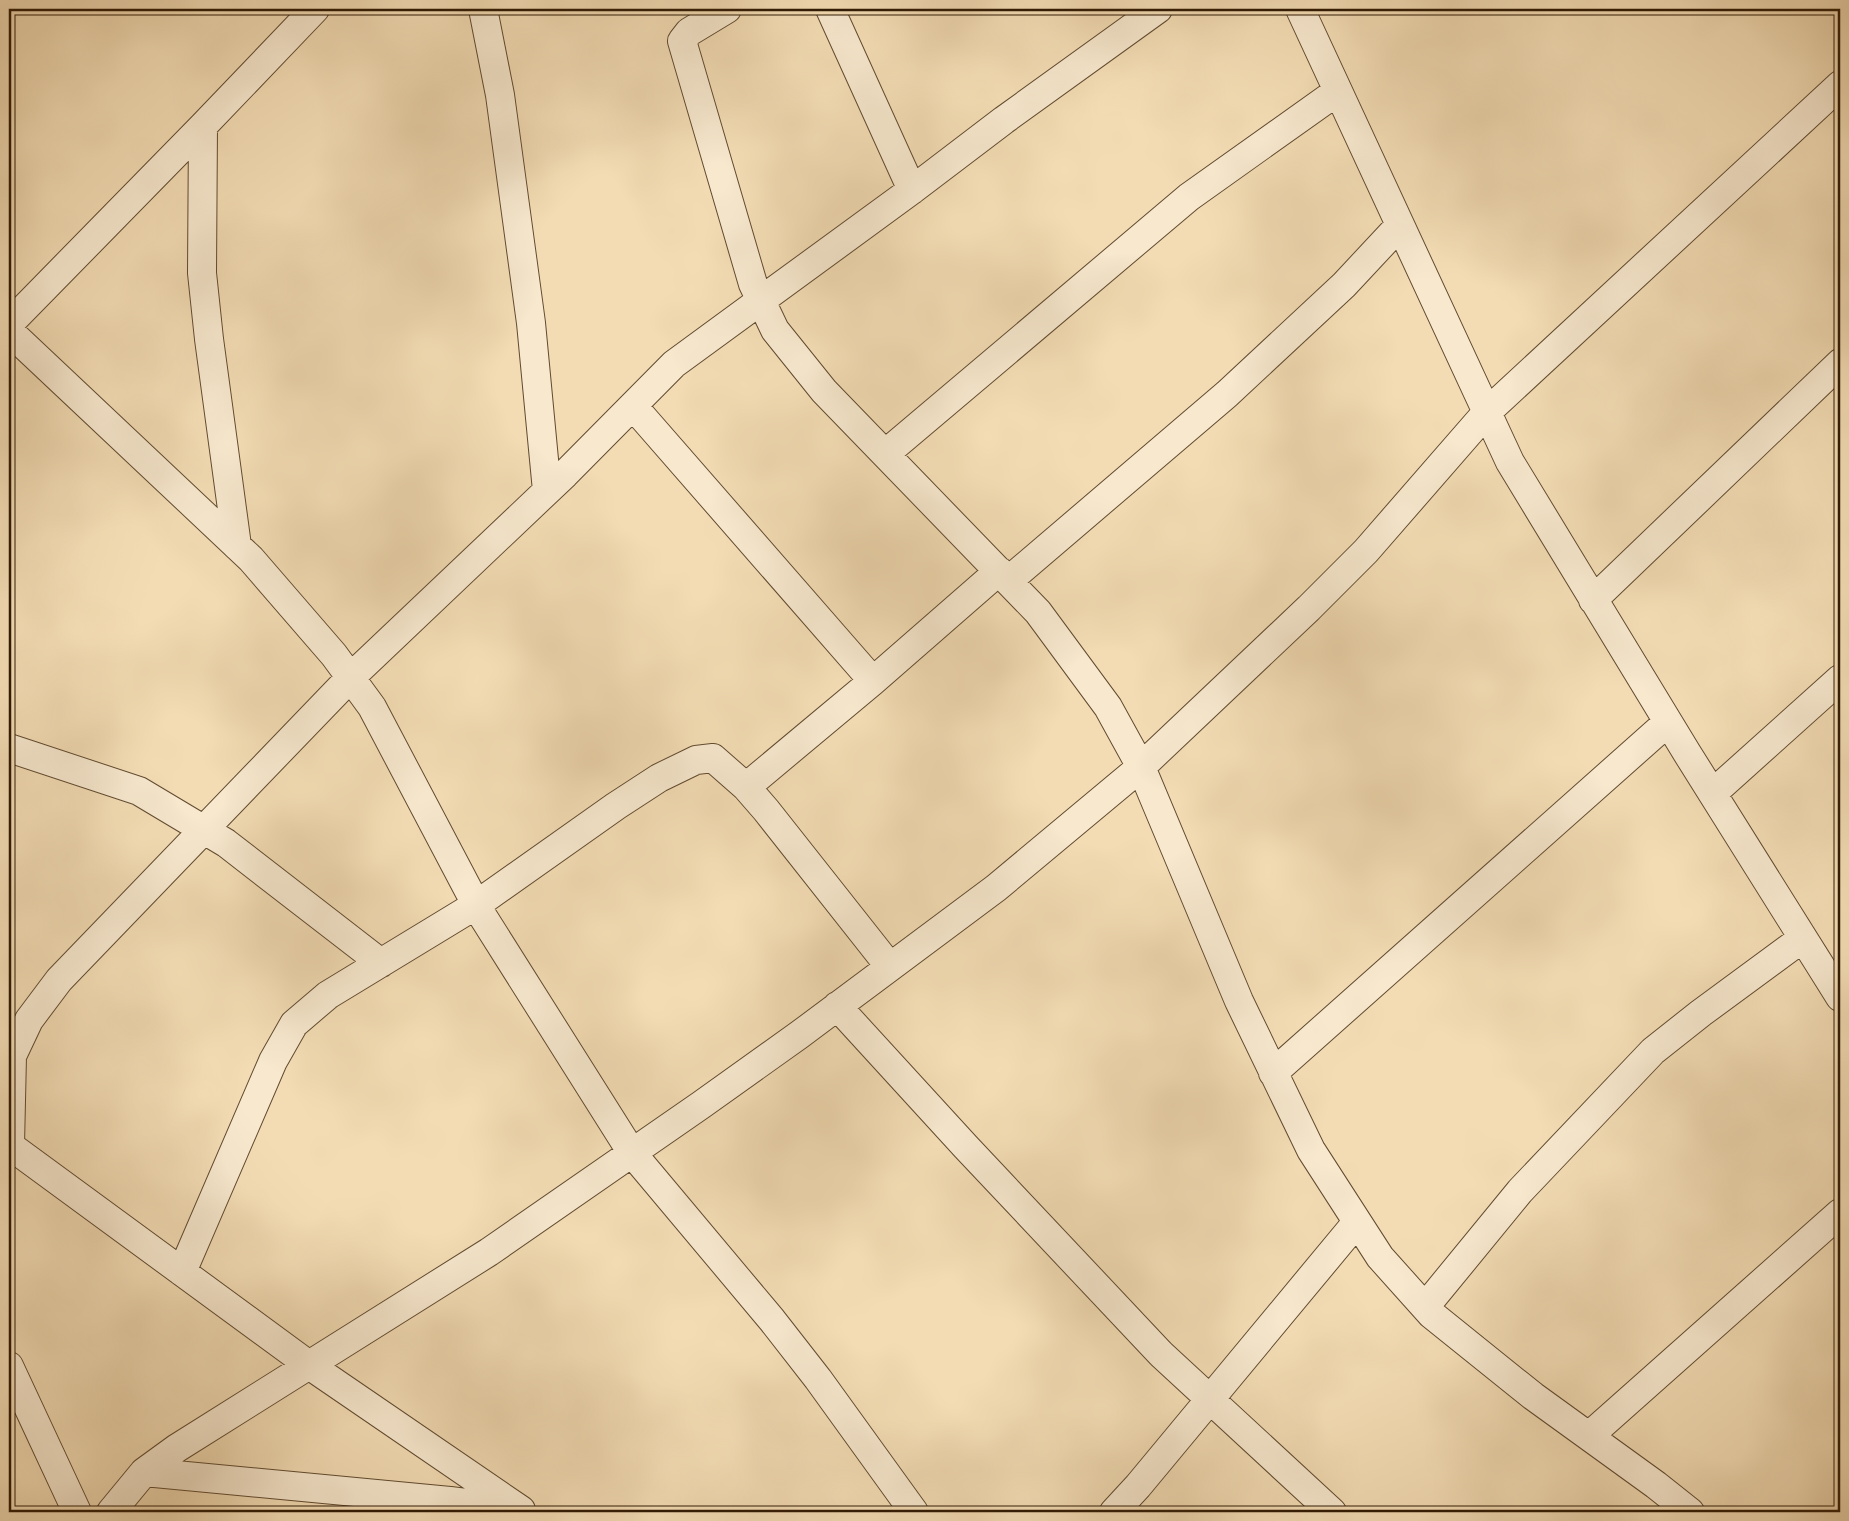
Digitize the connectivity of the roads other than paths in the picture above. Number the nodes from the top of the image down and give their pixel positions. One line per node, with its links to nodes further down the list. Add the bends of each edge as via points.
1 (315, 9): 9 (street)
2 (483, 9): 19 (street, via 500,95 531,323)
3 (727, 9): 12 (street, via 689,32 682,41 753,284)
4 (830, 9): 10 (street)
5 (1158, 9): 10 (street)
6 (1300, 9): 8 (street)
7 (1840, 85): 17 (street)
8 (1338, 91): 11 (street); 18 (street, via 1189,197)
9 (203, 126): 13 (street); 20 (street, via 202,272)
10 (912, 190): 12 (street)
11 (1400, 225): 17 (street); 21 (street, via 1344,285 1227,394)
12 (762, 302): 16 (street, via 674,364); 18 (street, via 781,338 824,391)
13 (9, 324)
14 (9, 332): 20 (street)
15 (1840, 364): 22 (street)
16 (634, 406): 19 (street); 25 (street)
17 (1487, 412): 22 (street, via 1510,462); 28 (street, via 1366,551)
18 (884, 454): 21 (street)
19 (547, 491): 23 (street)
20 (237, 546): 23 (street, via 328,648)
21 (1003, 576): 25 (street); 28 (street, via 1038,612 1108,706)
22 (1593, 600): 26 (street)
23 (350, 678): 31 (street); 32 (street, via 372,707)
24 (1840, 679): 30 (street)
25 (873, 681): 29 (street)
26 (1668, 722): 30 (street); 38 (street)
27 (9, 748): 31 (street, via 139,791)
28 (1141, 767): 35 (street, via 996,888); 38 (street, via 1239,1001)
29 (746, 787): 32 (street, via 713,758 696,760 659,778 616,806); 35 (street)
30 (1713, 794): 33 (street)
31 (204, 829): 34 (street); 39 (street, via 59,980 29,1020 12,1056)
32 (476, 905): 34 (street); 40 (street)
33 (1803, 938): 36 (street); 44 (street, via 1653,1051 1520,1191)
34 (381, 962): 43 (street, via 328,995 294,1024 273,1060)
35 (890, 967): 37 (street)
36 (1840, 997)
37 (837, 1006): 40 (street); 47 (street, via 1161,1354)
38 (1273, 1072): 42 (street, via 1311,1150)
39 (9, 1145): 43 (street)
40 (632, 1153): 45 (street, via 489,1252); 53 (street, via 772,1320)
41 (1840, 1213): 48 (street)
42 (1358, 1222): 44 (street, via 1380,1257); 47 (street)
43 (182, 1272): 45 (street)
44 (1425, 1307): 48 (street, via 1533,1396)
45 (309, 1365): 49 (street); 50 (street)
46 (9, 1366): 51 (street)
47 (1210, 1400): 54 (street); 55 (street)
48 (1589, 1436): 56 (street)
49 (144, 1472): 50 (street); 52 (street)
50 (525, 1511)
51 (77, 1512)
52 (111, 1512)
53 (914, 1512)
54 (1114, 1512)
55 (1332, 1512)
56 (1690, 1512)

